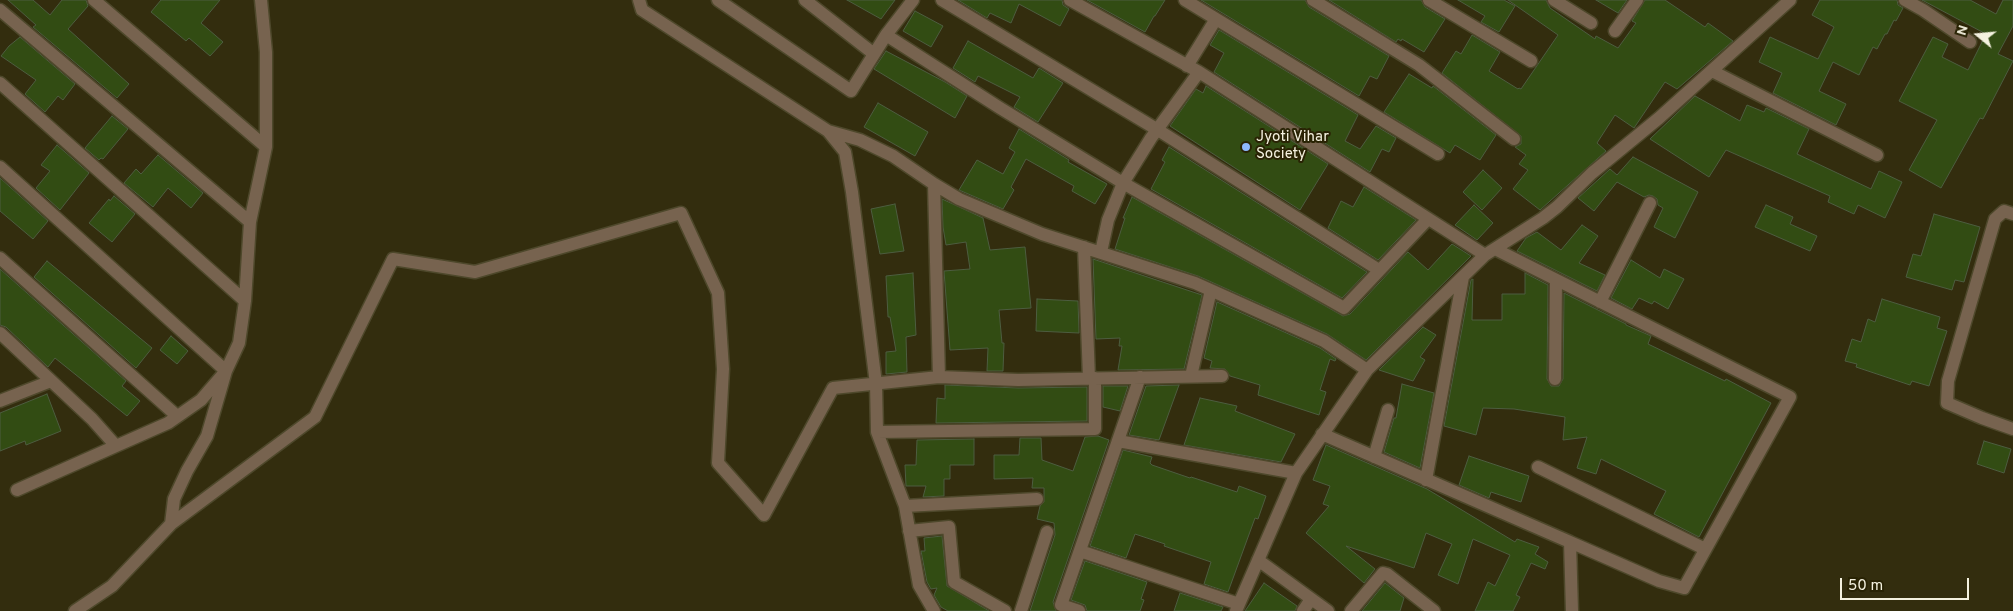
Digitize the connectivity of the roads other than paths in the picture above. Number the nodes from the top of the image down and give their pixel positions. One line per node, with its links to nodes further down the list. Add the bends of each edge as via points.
1 (94, 0): 30 (street)
2 (261, 0): 30 (street, via 266,52)
3 (638, 0): 28 (street, via 642,10)
4 (718, 0): 22 (street, via 851,91)
5 (806, 0): 22 (street)
6 (913, 0): 20 (street)
7 (942, 0): 27 (street)
8 (1070, 0): 24 (street)
9 (1185, 0): 17 (street)
10 (1313, 0): 29 (street, via 1419,65)
11 (1429, 0): 23 (street)
12 (1554, 0): 18 (street)
13 (1637, 0): 19 (street)
14 (1790, 0): 25 (street)
15 (1906, 0): 21 (street)
16 (0, 10): 39 (street)
17 (1216, 19): 24 (street); 31 (street)
18 (1591, 23)
19 (1615, 31)
20 (886, 35): 22 (street); 34 (street)
21 (1970, 42)
22 (874, 54)
23 (1531, 61)
24 (1193, 69): 27 (street); 38 (street)
25 (1712, 71): 32 (street); 42 (street, via 1557,207)
26 (0, 83): 48 (street)
27 (1158, 130): 34 (street); 44 (street)
28 (828, 131): 35 (street, via 860,140 893,156); 60 (street, via 845,152)
29 (1514, 139)
30 (266, 147): 39 (street)
31 (1438, 154)
32 (1877, 155)
33 (0, 167): 52 (street)
34 (1124, 183): 41 (street, via 1108,220); 44 (street, via 1344,308)
35 (934, 184): 40 (street, via 959,199 1042,234); 55 (street)
36 (1650, 203): 49 (street)
37 (2013, 214): 64 (street, via 2004,211 1995,219 1948,381 1947,403)
38 (1428, 219): 42 (street); 44 (street)
39 (250, 222): 48 (street)
40 (1084, 247): 41 (street); 57 (street)
41 (1101, 252): 47 (street)
42 (1490, 252): 45 (street); 46 (street)
43 (0, 258): 63 (street)
44 (1379, 270)
45 (1463, 277): 51 (street); 72 (street)
46 (1556, 280): 49 (street); 58 (street)
47 (1210, 290): 51 (street, via 1324,341); 53 (street)
48 (244, 301): 52 (street, via 238,343)
49 (1600, 302): 80 (street, via 1790,397)
50 (2, 338): 59 (street)
51 (1366, 370): 66 (street)
52 (226, 372): 63 (street, via 201,400); 76 (street, via 207,436 174,499)
53 (1191, 376): 54 (street); 56 (street)
54 (1222, 376)
55 (940, 377): 57 (street); 60 (street)
56 (1140, 377): 57 (street); 67 (street)
57 (1092, 378): 65 (street, via 1095,429)
58 (1555, 379)
59 (51, 381): 61 (street); 68 (street)
60 (876, 384): 65 (street); 76 (street, via 833,388 764,516 718,463 723,370 718,293 681,213 476,272 393,259 315,417)
61 (0, 401)
62 (1388, 410): 69 (street)
63 (177, 416): 68 (street)
64 (2013, 429)
65 (877, 432): 75 (street)
66 (1322, 434): 69 (street); 71 (street)
67 (1118, 442): 71 (street); 81 (street)
68 (116, 446): 73 (street)
69 (1374, 457): 72 (street)
70 (1538, 467): 80 (street)
71 (1296, 473): 82 (street)
72 (1426, 480): 79 (street)
73 (16, 490)
74 (1037, 499): 75 (street)
75 (905, 506): 77 (street)
76 (171, 524): 85 (street, via 112,586)
77 (909, 531): 86 (street, via 919,585); 87 (street, via 949,527 954,582)
78 (1047, 532): 88 (street)
79 (1570, 542): 80 (street, via 1659,581 1684,588); 94 (street)
80 (1706, 549)
81 (1080, 551): 84 (street); 89 (street, via 1061,605)
82 (1258, 560): 83 (street); 84 (street)
83 (1311, 599): 90 (street); 91 (street)
84 (1238, 607)
85 (75, 611)
86 (934, 611)
87 (1005, 611)
88 (1021, 611)
89 (1078, 611)
90 (1303, 611)
91 (1328, 611)
92 (1351, 611): 93 (street, via 1383,573)
93 (1434, 611)
94 (1572, 611)

